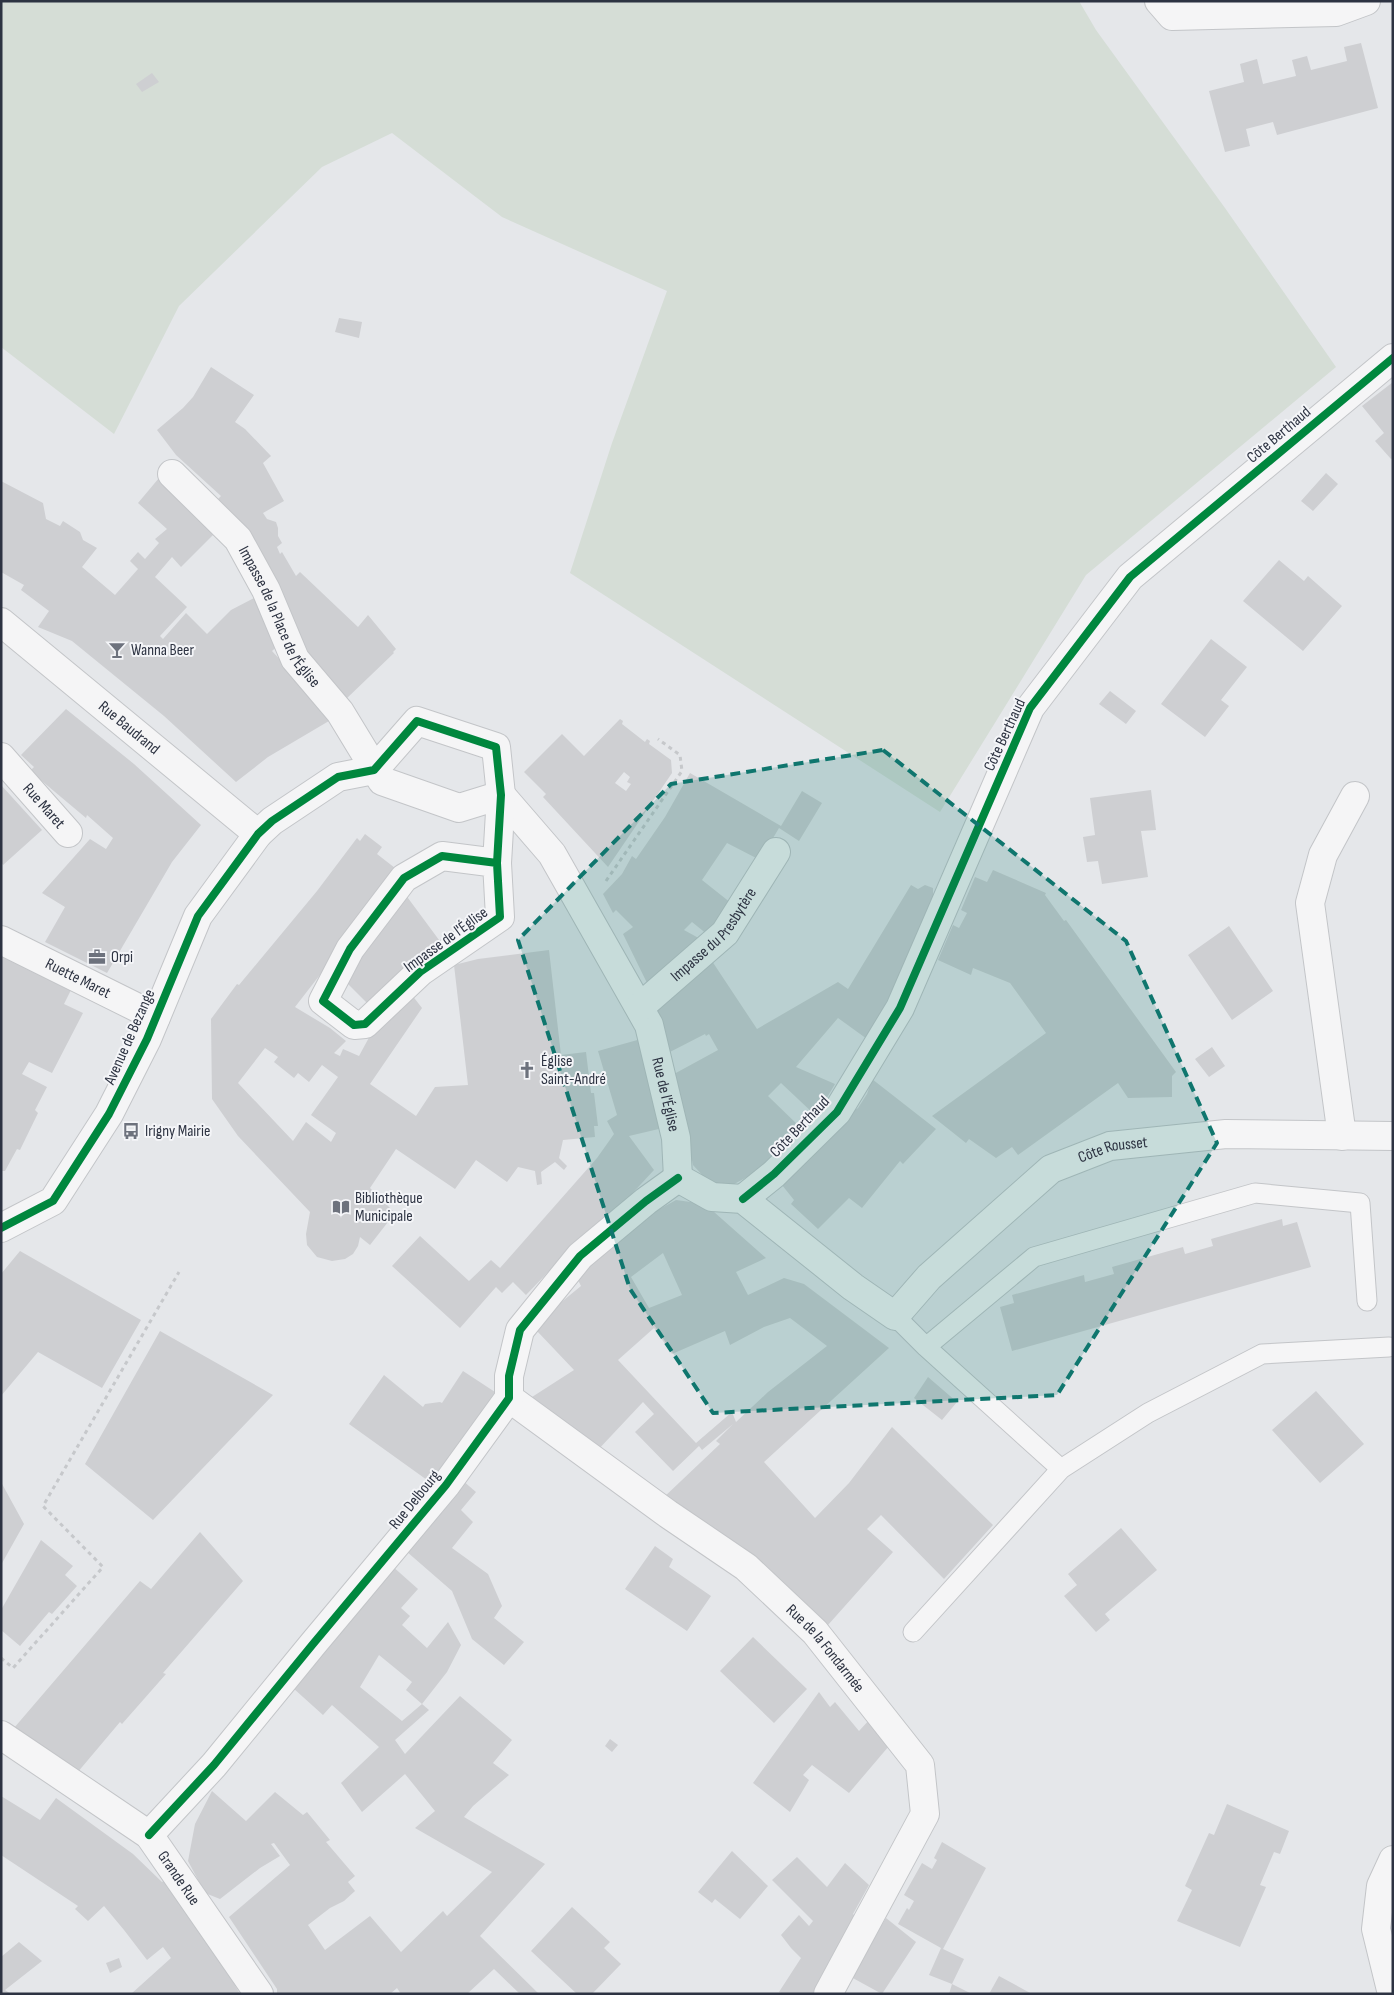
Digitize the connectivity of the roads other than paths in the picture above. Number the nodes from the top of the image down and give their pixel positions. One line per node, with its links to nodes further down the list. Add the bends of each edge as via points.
1 (1158, 1): 2 (street, via 1172,16 1336,12)
2 (1366, 1)
3 (1393, 358): 20 (street, Côte Berthaud, via 1130,578 1030,708 900,1008 836,1112 774,1174)
4 (172, 474): 7 (street, Impasse de la Place de l'Église, via 238,539 266,590 295,659 340,712)
5 (2, 622): 11 (street, Rue Baudrand)
6 (1, 757): 10 (street, Rue Maret)
7 (374, 770): 8 (street, via 382,781 459,808); 8 (street, Impasse de l'Église, via 417,721 496,747); 11 (street, Avenue de Bezange, via 338,777)
8 (501, 795): 13 (street, Impasse de l'Église); 15 (street, Rue de l'Église, via 552,854)
9 (1355, 796): 17 (street, via 1323,855 1310,902)
10 (68, 833)
11 (258, 834): 16 (street, Avenue de Bezange, via 198,916)
12 (776, 852): 15 (street, Impasse du Presbytère, via 725,933)
13 (497, 862): 13 (street, Impasse de l'Église, via 442,856 404,878 350,949 323,1001 354,1024 365,1024 420,972 500,917)
14 (1, 940): 16 (street, Ruette Maret)
15 (640, 1007): 19 (street, Rue de l'Église, via 649,1025 676,1138)
16 (156, 1017): 21 (street, Avenue de Bezange, via 109,1114 53,1201)
17 (1342, 1136): 18 (street, Côte Rousset); 23 (street, Côte Rousset, via 1226,1134 1110,1146 1051,1169 929,1277)
18 (1393, 1136)
19 (678, 1178): 20 (street, via 712,1197); 26 (street, via 580,1256 520,1330 509,1376)
20 (743, 1199): 23 (street, via 853,1287)
21 (1, 1228)
22 (1367, 1301): 24 (lane, via 1360,1203 1254,1193 1034,1257)
23 (895, 1316): 24 (lane)
24 (926, 1347): 27 (lane)
25 (1389, 1347): 27 (lane, via 1262,1354 1148,1413)
26 (509, 1398): 30 (street, Rue Delbourg, via 446,1485 214,1765); 33 (street, Rue de la Fondarmée, via 746,1567 815,1632 920,1764 925,1814)
27 (1061, 1469): 28 (lane)
28 (913, 1632)
29 (1, 1735): 30 (street, Grande Rue)
30 (149, 1835): 32 (street, Grande Rue)
31 (1393, 1860): 34 (street, via 1381,1886 1376,1929)
32 (259, 1994)
33 (828, 1994)
34 (1392, 1994)

